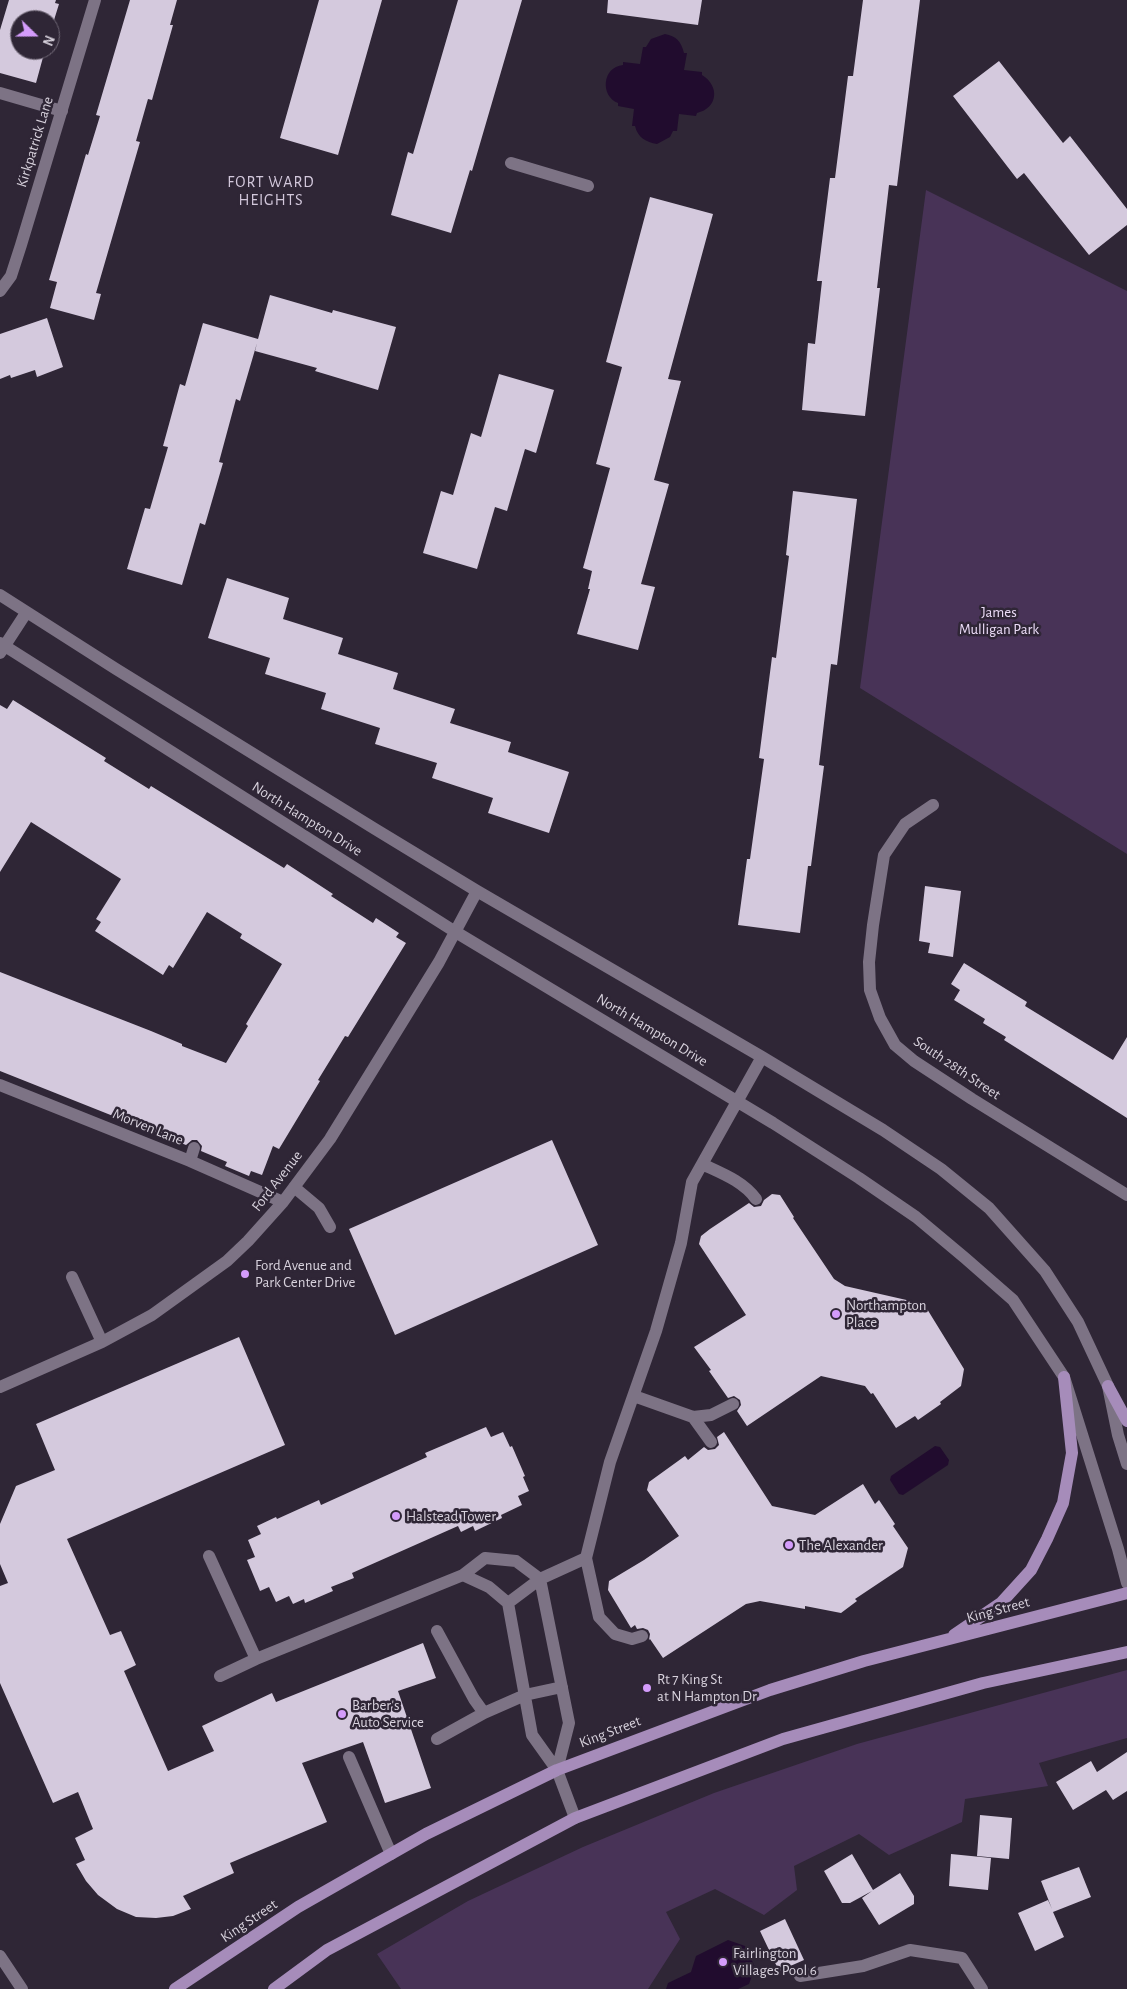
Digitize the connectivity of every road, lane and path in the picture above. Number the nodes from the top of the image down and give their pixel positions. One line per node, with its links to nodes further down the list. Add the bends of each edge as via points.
1 (95, 0): 3 (street, Kirkpatrick Lane)
2 (0, 93): 3 (street)
3 (62, 111): 6 (street, Kirkpatrick Lane, via 11,276)
4 (511, 163): 5 (street)
5 (588, 186)
6 (0, 291)
7 (0, 595): 8 (street, North Hampton Drive)
8 (26, 613): 9 (street); 11 (street, North Hampton Drive)
9 (2, 647): 12 (street, North Hampton Drive)
10 (933, 805): 18 (street, South 28th Street, via 905,824 884,855 869,962 870,990 880,1018 895,1045 914,1061)
11 (477, 891): 12 (street, Ford Avenue); 13 (street, North Hampton Drive)
12 (454, 931): 15 (street, North Hampton Drive); 17 (street, Ford Avenue, via 439,962 330,1139)
13 (762, 1057): 15 (street); 25 (street, North Hampton Drive, via 941,1168 989,1208 1045,1271 1078,1322)
14 (0, 1085): 20 (street, Morven Lane, via 192,1155)
15 (738, 1101): 16 (street); 24 (street, North Hampton Drive, via 916,1217 965,1258 1013,1300)
16 (702, 1164): 19 (street, via 734,1179); 27 (street, via 692,1182 681,1243)
17 (294, 1187): 20 (street, Ford Avenue); 21 (street, via 319,1208)
18 (1127, 1195)
19 (756, 1199)
20 (283, 1202): 23 (street, Ford Avenue, via 227,1261 152,1315)
21 (330, 1227)
22 (72, 1277): 23 (street)
23 (102, 1342): 26 (street, Ford Avenue)
24 (1064, 1377): 37 (street, North Hampton Drive); 42 (main road, via 1072,1452 1063,1503 1048,1539 1031,1570 1001,1603)
25 (1108, 1386): 30 (main road); 32 (street, North Hampton Drive)
26 (0, 1387)
27 (634, 1396): 29 (street); 34 (street, via 610,1462)
28 (733, 1404): 29 (street, via 711,1415)
29 (693, 1416): 31 (street)
30 (1127, 1421)
31 (711, 1442)
32 (1127, 1464)
33 (209, 1556): 44 (street)
34 (586, 1558): 36 (street); 41 (street, via 599,1617 615,1634 632,1639)
35 (462, 1575): 36 (street, via 485,1558 516,1561); 39 (street, via 489,1587); 44 (street)
36 (540, 1579): 39 (street); 46 (street)
37 (1127, 1584)
38 (1127, 1593): 42 (main road, King Street)
39 (508, 1604): 47 (street)
40 (437, 1631): 48 (street)
41 (642, 1636)
42 (946, 1641): 51 (main road, King Street, via 864,1661 770,1690)
43 (1127, 1652): 52 (main road, via 983,1683 783,1739)
44 (256, 1659): 45 (street)
45 (220, 1676)
46 (562, 1687): 47 (street); 51 (street, via 569,1723)
47 (525, 1695): 48 (street); 51 (street, via 532,1734)
48 (484, 1713): 49 (street)
49 (437, 1739)
50 (349, 1757): 53 (street)
51 (556, 1770): 52 (street); 53 (main road, King Street)
52 (575, 1818): 58 (main road, via 327,1950)
53 (391, 1854): 57 (main road, King Street, via 298,1907)
54 (0, 1956): 56 (street)
55 (800, 1976): 59 (street, via 863,1966 910,1950 962,1958)
56 (22, 1989)
57 (175, 1989)
58 (274, 1989)
59 (982, 1989)

